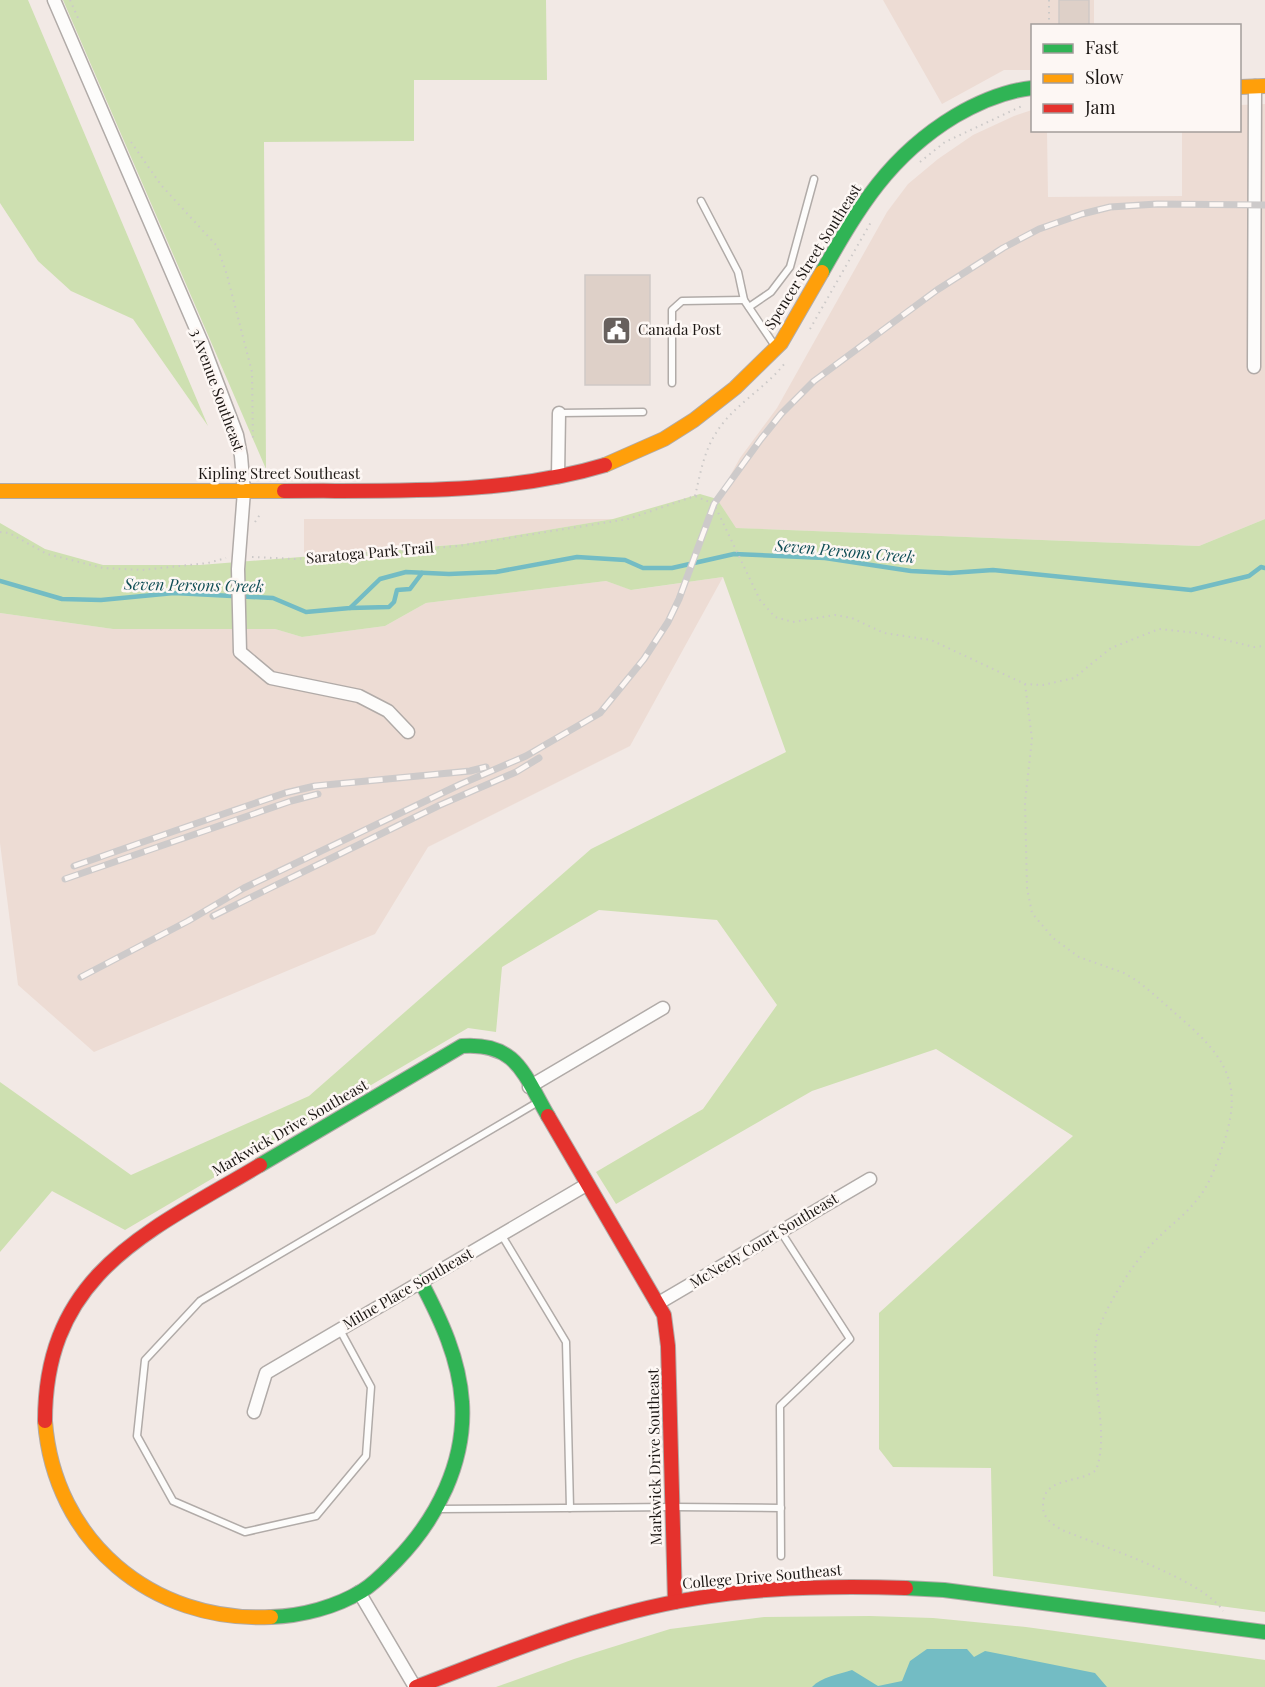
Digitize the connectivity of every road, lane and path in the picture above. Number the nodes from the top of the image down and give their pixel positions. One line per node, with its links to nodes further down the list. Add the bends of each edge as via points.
1 (54, 0): 27 (street, 3 Avenue Southeast, via 203,345 237,435)
2 (70, 0): 4 (path)
3 (1049, 0): 5 (path)
4 (79, 20)
5 (1049, 24)
6 (1260, 86): 7 (street); 20 (street)
7 (1241, 87)
8 (1031, 88): 18 (street, Spencer Street Southeast, via 992,97 962,112 907,151 855,216)
9 (1026, 103): 11 (path, via 945,142)
10 (131, 142): 24 (path, via 161,185 216,246 252,372)
11 (920, 162)
12 (814, 179): 16 (lane, via 790,267 771,292)
13 (701, 201): 15 (lane, via 738,272)
14 (873, 219): 17 (path)
15 (744, 300): 16 (lane); 21 (lane, via 682,301 672,310)
16 (749, 307): 18 (lane)
17 (805, 336)
18 (776, 347): 25 (street, Spencer Street Southeast, via 718,402 684,427 604,466)
19 (786, 362): 28 (path, via 716,434)
20 (1254, 368)
21 (672, 382)
22 (644, 412): 23 (lane)
23 (559, 413): 25 (street)
24 (253, 444)
25 (558, 477): 27 (street, Kipling Street Southeast, via 481,488)
26 (0, 491): 27 (street, Kipling Street Southeast)
27 (244, 491): 30 (street, 3 Avenue Southeast)
28 (695, 496): 30 (path, Saratoga Park Trail, via 628,519 458,546); 32 (path, via 714,504 760,600 775,617 800,622 835,615 852,618 884,633 931,640)
29 (0, 532): 30 (path, Saratoga Park Trail, via 47,554 103,568 142,570)
30 (239, 562): 33 (street, 3 Avenue Southeast, via 240,652 271,678 359,696 388,711)
31 (1265, 646): 32 (path, via 1159,629 1111,648 1074,678 1043,685)
32 (1025, 684): 52 (path, via 1032,739 1025,802 1027,888 1032,913 1064,947 1136,980 1203,1037 1226,1070 1231,1089 1230,1123 1216,1167 1198,1199 1144,1253 1099,1327 1094,1350 1100,1451 1096,1470 1055,1484 1042,1503 1047,1519 1062,1530 1150,1565 1218,1602)
33 (408, 732)
34 (663, 1008): 35 (street)
35 (529, 1087): 36 (street, Markwick Drive Southeast); 50 (street, Markwick Drive Southeast, via 509,1054 484,1046 462,1046 133,1241 85,1289 58,1338 46,1389 49,1453 69,1509 109,1561 167,1600 232,1618 293,1616)
36 (538, 1102): 38 (street, Markwick Drive Southeast); 43 (lane, via 200,1301 145,1360 137,1436 174,1501 245,1532 316,1516 366,1456 371,1387)
37 (870, 1179): 39 (street, McNeely Court Southeast)
38 (586, 1185): 40 (street, Milne Place Southeast); 42 (street, Markwick Drive Southeast)
39 (781, 1231): 42 (street, McNeely Court Southeast); 47 (lane, via 850,1339 780,1406)
40 (501, 1234): 41 (street, Milne Place Southeast); 46 (lane, via 566,1342)
41 (421, 1282): 43 (street, Milne Place Southeast); 48 (street, Markwick Drive Southeast, via 453,1352 461,1393 457,1456)
42 (657, 1304): 45 (street, Markwick Drive Southeast, via 667,1325)
43 (339, 1329): 44 (street, Milne Place Southeast, via 266,1373)
44 (254, 1412)
45 (673, 1507): 46 (lane); 47 (lane); 51 (street, Markwick Drive Southeast)
46 (570, 1508): 48 (lane)
47 (781, 1508): 49 (lane)
48 (438, 1509): 50 (street, Markwick Drive Southeast, via 404,1554)
49 (781, 1556)
50 (359, 1592): 54 (street)
51 (675, 1602): 52 (street, College Drive Southeast, via 774,1589 885,1586 999,1596); 54 (street, College Drive Southeast, via 564,1632)
52 (1233, 1628): 53 (street, College Drive Southeast)
53 (1265, 1632)
54 (416, 1687)

